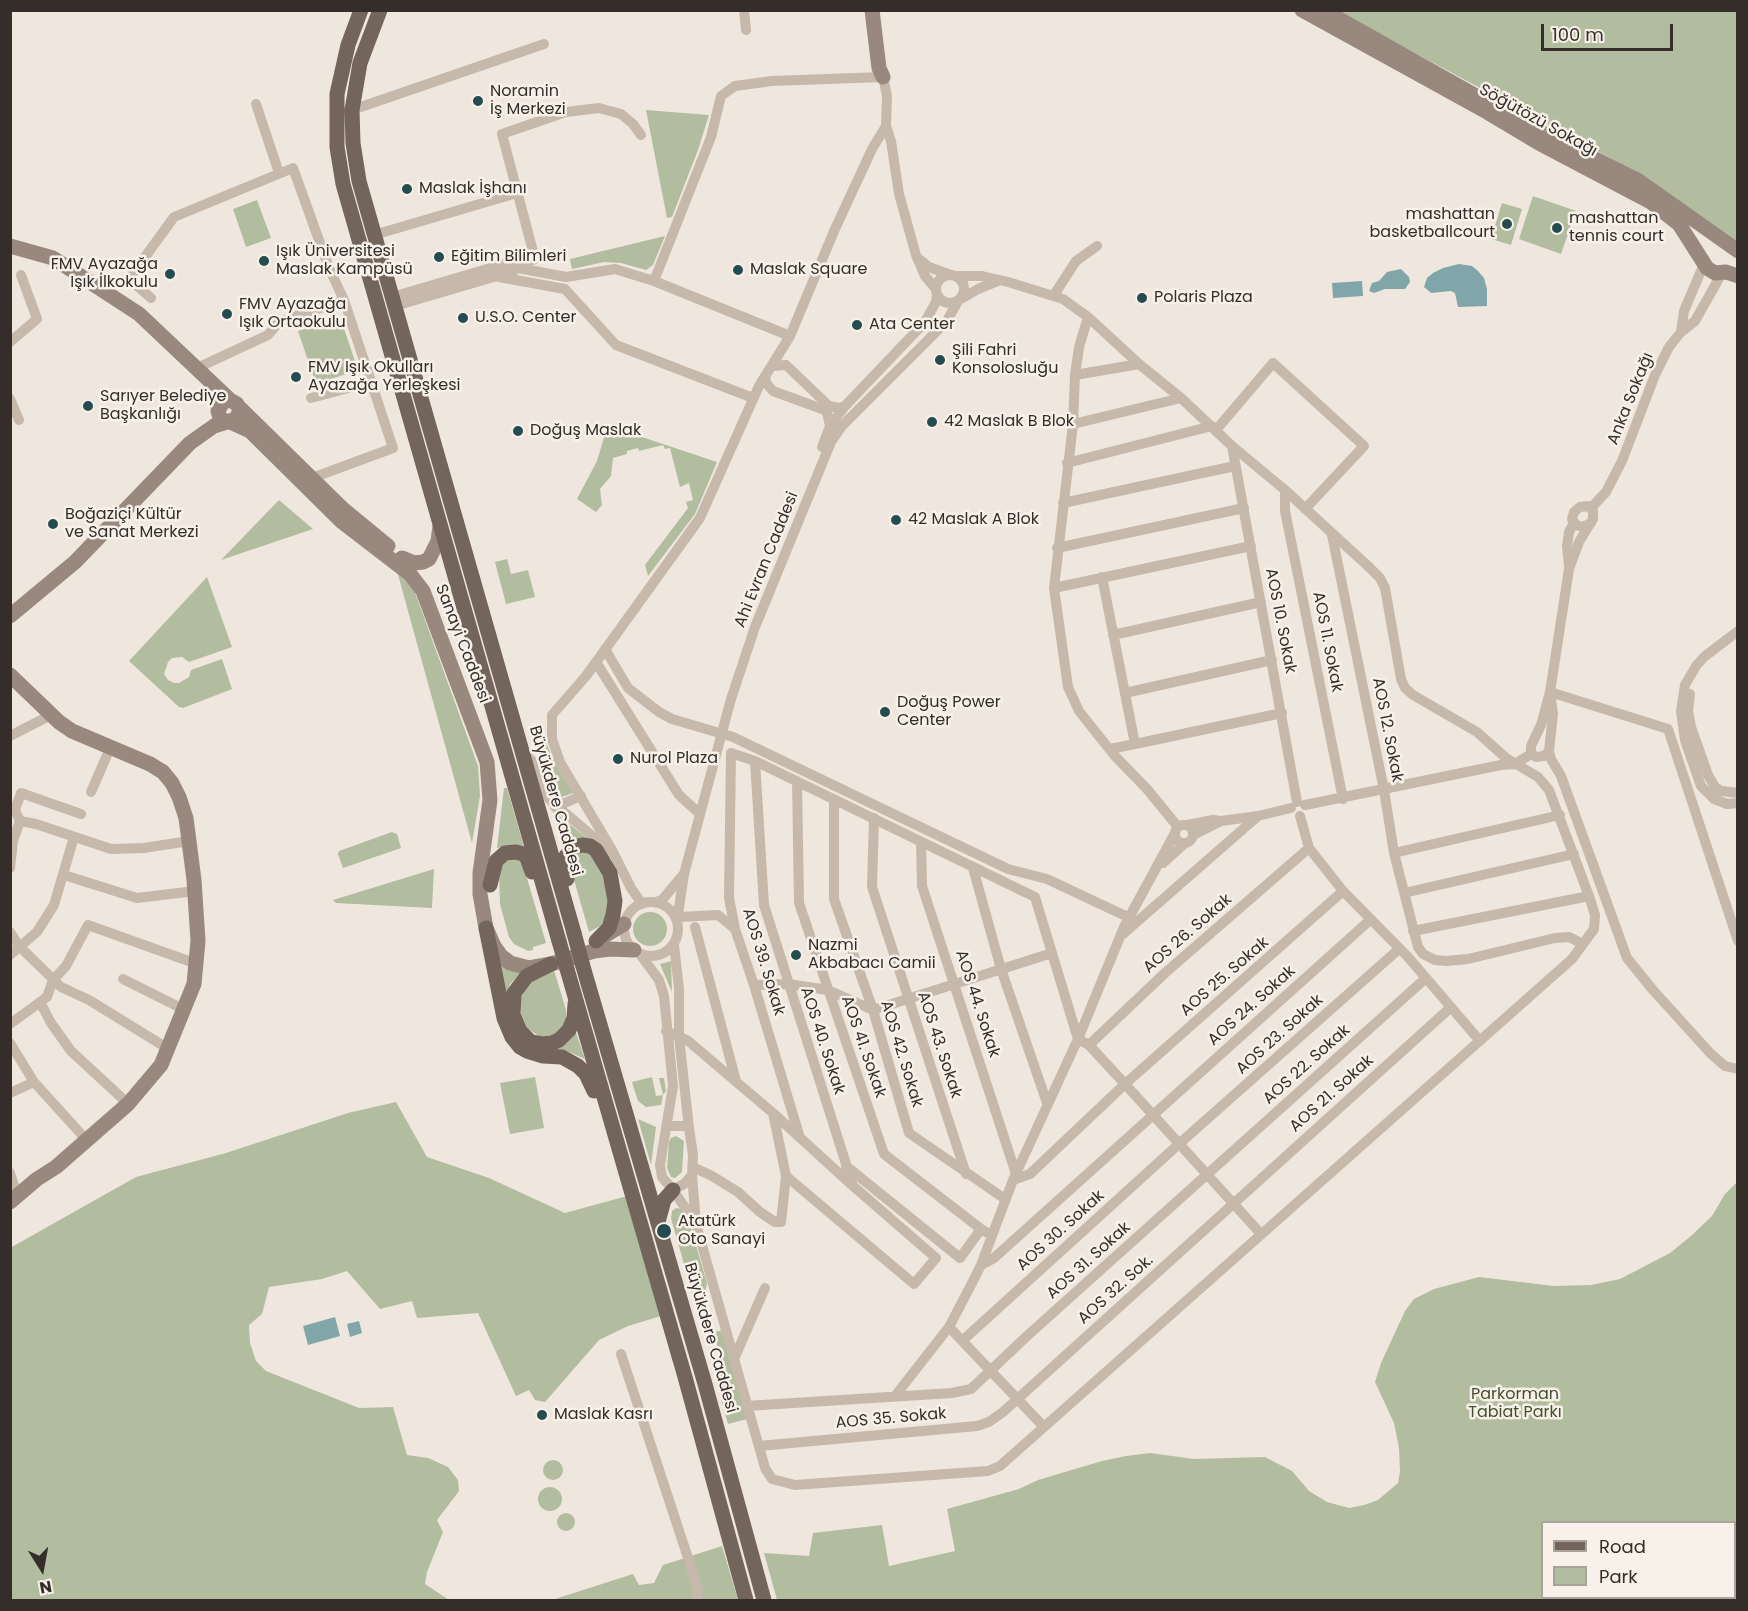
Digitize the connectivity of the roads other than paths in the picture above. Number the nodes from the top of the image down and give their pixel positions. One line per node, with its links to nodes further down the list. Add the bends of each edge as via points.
1 (361, 10): 67 (main road, Büyükdere Caddesi, via 338,86 337,147 349,208)
2 (380, 10): 12 (main road, Büyükdere Caddesi, via 360,63)
3 (744, 10): 8 (street)
4 (872, 10): 10 (street)
5 (879, 10): 10 (street, via 885,43)
6 (1302, 10): 22 (street, Söğütözü Sokağı, via 1539,144 1651,202 1679,224)
7 (1323, 10): 20 (street, Söğütözü Sokağı, via 1639,181)
8 (746, 30)
9 (544, 44): 12 (street)
10 (883, 77): 13 (street); 29 (street, via 771,81 735,86 721,96 711,137)
11 (256, 104): 15 (street)
12 (352, 110): 17 (main road, Büyükdere Caddesi, via 355,159)
13 (886, 126): 21 (street); 38 (street, via 834,229)
14 (641, 135): 16 (street, via 621,114 599,108 566,112 502,134)
15 (279, 174): 32 (street, via 174,217 129,279); 33 (street, via 293,168)
16 (517, 193): 17 (street); 23 (street, via 535,259)
17 (374, 235): 35 (main road, Büyükdere Caddesi)
18 (10, 246): 42 (street, Sanayi Caddesi, via 53,258 86,278 139,314)
19 (1097, 246): 31 (street, via 1076,261)
20 (1731, 246): 22 (street, via 1717,240 1708,245); 24 (street, via 1735,261)
21 (916, 255): 26 (street, via 928,267); 30 (street)
22 (1703, 262): 24 (street, Söğütözü Sokağı, via 1710,271); 37 (street, via 1684,311)
23 (513, 267): 27 (street, via 514,271); 29 (street, via 566,277 615,269); 35 (street, via 511,262)
24 (1729, 274): 37 (street, Anka Sokağı, via 1695,321)
25 (21, 275): 39 (street, via 37,319)
26 (953, 275): 28 (street); 30 (street, via 939,281); 34 (street, via 964,286)
27 (496, 277): 35 (street); 47 (street, via 566,289 616,345)
28 (1000, 280): 31 (street); 34 (street, Ahi Evran Caddesi)
29 (654, 281): 38 (street)
30 (936, 291): 34 (street, via 946,303); 51 (street, Ahi Evran Caddesi, via 936,302 925,322)
31 (1054, 295): 36 (street)
32 (151, 298)
33 (344, 300): 42 (street, via 279,322 268,335); 45 (street)
34 (959, 300): 89 (street, Ahi Evran Caddesi, via 947,321 831,442 756,627)
35 (393, 302): 95 (main road, Büyükdere Caddesi)
36 (1088, 317): 40 (street); 43 (street)
37 (1681, 332): 65 (street, Anka Sokağı, via 1655,375 1613,479)
38 (790, 336): 41 (street)
39 (10, 342)
40 (1139, 364): 43 (street); 48 (street)
41 (772, 366): 44 (street); 51 (street, via 786,365 829,406)
42 (197, 368): 50 (street, Sanayi Caddesi)
43 (1075, 375): 54 (street)
44 (765, 376): 47 (street); 55 (street, via 773,391 827,412)
45 (371, 382): 46 (street); 60 (street, via 393,448)
46 (311, 398)
47 (753, 398): 80 (street, via 700,518)
48 (1181, 398): 54 (street); 56 (street)
49 (10, 399): 53 (street)
50 (235, 403): 52 (street, via 220,404); 60 (street, Sanayi Caddesi)
51 (845, 406): 55 (street, Ahi Evran Caddesi)
52 (225, 418): 76 (street, via 204,433 80,564); 147 (street, Sanayi Caddesi, via 250,431 341,521 410,574 423,591 489,768 490,800 480,883)
53 (19, 420)
54 (1073, 424): 58 (street)
55 (830, 426): 89 (street, Ahi Evran Caddesi, via 738,657)
56 (1214, 428): 57 (street); 58 (street); 64 (street, via 1273,363 1364,446)
57 (1232, 446): 59 (street, AOS 10. Sokak); 61 (street)
58 (1067, 463): 62 (street)
59 (1235, 466): 62 (street); 63 (street, AOS 10. Sokak)
60 (312, 478): 71 (street, Sanayi Caddesi)
61 (1285, 490): 64 (street); 105 (street, AOS 11. Sokak, via 1285,511)
62 (1063, 504): 70 (street)
63 (1244, 508): 69 (street, AOS 10. Sokak); 70 (street)
64 (1305, 509): 68 (street)
65 (1592, 517): 66 (street, via 1583,527); 66 (street, via 1584,506 1576,509); 72 (street, Anka Sokağı)
66 (1574, 523): 72 (street, via 1567,546)
67 (440, 526): 71 (street, via 429,560 414,563); 135 (main road, Büyükdere Caddesi)
68 (1332, 535): 98 (street, via 1380,578 1385,588 1405,688 1477,732); 100 (street, AOS 12. Sokak)
69 (1251, 546): 73 (street); 75 (street, AOS 10. Sokak)
70 (1057, 548): 74 (street)
71 (402, 558): 130 (street, Sanayi Caddesi, via 422,574 436,598 496,765 498,790)
72 (1569, 569): 85 (street, Anka Sokağı)
73 (1102, 577): 74 (street); 78 (street)
74 (1054, 588): 93 (street, via 1068,687 1079,711)
75 (1261, 602): 78 (street); 81 (street, AOS 10. Sokak)
76 (12, 616)
77 (1737, 631): 106 (street, via 1696,666 1685,685 1680,711 1685,740 1701,786 1714,799)
78 (1113, 635): 86 (street)
79 (1737, 639): 102 (street, via 1701,668 1691,687 1688,711 1711,782 1721,791)
80 (605, 650): 82 (street); 89 (street, via 633,694 672,718)
81 (1272, 660): 86 (street); 87 (street, AOS 10. Sokak)
82 (596, 662): 103 (street, via 552,715 552,739 560,762); 110 (street, via 679,795)
83 (10, 663): 84 (street)
84 (13, 679): 88 (street)
85 (1550, 692): 94 (street, Anka Sokağı, via 1553,714); 96 (street, via 1531,746); 153 (street, via 1668,729)
86 (1125, 693): 91 (street)
87 (1282, 713): 91 (street); 107 (street, AOS 10. Sokak)
88 (51, 715): 90 (street); 92 (street, via 72,731)
89 (719, 732): 110 (street, Ahi Evran Caddesi); 142 (street, via 1008,868 1047,879)
90 (10, 736)
91 (1135, 744): 93 (street)
92 (111, 746): 101 (street); 119 (street, via 163,772 179,797)
93 (1110, 749): 116 (street)
94 (1549, 751): 96 (street, via 1544,756); 185 (street, via 1628,958 1711,1054 1725,1066)
95 (522, 752): 108 (street, via 533,762 543,790); 139 (main road, Büyükdere Caddesi)
96 (1533, 755): 98 (street)
97 (755, 760): 99 (street); 136 (street, AOS 39. Sokak, via 731,753); 167 (street, AOS 40. Sokak, via 764,905)
98 (1515, 764): 100 (street); 111 (street, via 1538,777 1549,790)
99 (797, 781): 104 (street); 170 (street, AOS 41. Sokak, via 799,903)
100 (1384, 790): 105 (street); 122 (street, AOS 12. Sokak)
101 (91, 792)
102 (1737, 793)
103 (581, 796): 108 (street); 129 (street)
104 (834, 799): 113 (street); 176 (street, AOS 42. Sokak, via 834,898)
105 (1343, 799): 107 (street)
106 (1737, 803)
107 (1298, 805): 112 (street); 121 (street, via 1293,814 1300,816)
108 (555, 807): 129 (street, via 597,840)
109 (81, 814): 114 (street, via 21,793 15,810)
110 (700, 814): 127 (street, Ahi Evran Caddesi)
111 (1560, 815): 122 (street); 123 (street)
112 (1258, 816): 115 (street); 151 (street)
113 (874, 818): 120 (street); 172 (street, AOS 43. Sokak, via 872,886)
114 (20, 821): 117 (street); 125 (street)
115 (1221, 821): 116 (street); 118 (street)
116 (1180, 828): 118 (street, via 1192,829); 118 (street, via 1177,839); 124 (street)
117 (74, 837): 119 (street, via 111,849); 128 (street)
118 (1189, 839): 124 (street)
119 (189, 841): 131 (street)
120 (921, 842): 126 (street); 168 (street, AOS 44. Sokak, via 922,886)
121 (1309, 848): 132 (street); 183 (street, AOS 26. Sokak)
122 (1394, 853): 133 (street, AOS 12. Sokak)
123 (1574, 854): 133 (street); 134 (street)
124 (1160, 865): 142 (street)
125 (10, 868)
126 (973, 868): 159 (street, via 1035,897); 163 (street)
127 (684, 874): 137 (street, Ahi Evran Caddesi); 143 (street, Ahi Evran Caddesi)
128 (64, 875): 131 (street, via 137,898); 156 (street, via 54,905 37,932)
129 (624, 875): 138 (street)
130 (490, 885): 135 (main road, via 499,856 516,852 527,858 535,882); 152 (street, Sanayi Caddesi, via 495,924 504,944 515,955 533,959)
131 (195, 891): 161 (street)
132 (1343, 891): 144 (street); 188 (street, AOS 25. Sokak)
133 (1404, 893): 149 (street, AOS 12. Sokak)
134 (1589, 896): 149 (street); 155 (street, via 1595,915 1594,929)
135 (547, 897): 171 (main road, Büyükdere Caddesi, bridge)
136 (729, 898): 140 (street); 148 (street, AOS 39. Sokak)
137 (656, 902): 138 (street); 143 (street)
138 (642, 904): 145 (street, via 631,911)
139 (568, 912): 152 (main road, via 566,856 574,848 590,846 610,873 615,901 609,928); 213 (main road, Büyükdere Caddesi, bridge)
140 (718, 915): 141 (street); 148 (street)
141 (706, 916): 143 (street); 146 (street)
142 (1130, 918): 151 (street)
143 (678, 919): 154 (street)
144 (1370, 920): 157 (street); 194 (street, AOS 24. Sokak)
145 (624, 924): 152 (street, Sanayi Caddesi); 158 (street, via 625,938)
146 (695, 927): 154 (street); 187 (street)
147 (486, 928): 162 (street, via 494,946 510,963 529,968); 192 (main road, via 504,1018 512,1037 527,1051 562,1057 578,1066)
148 (735, 929): 169 (street, AOS 39. Sokak)
149 (1413, 931): 155 (street, AOS 12. Sokak, via 1423,954 1446,961 1555,938 1569,937)
150 (10, 932): 156 (street)
151 (1120, 937): 180 (street)
152 (597, 941)
153 (1737, 941)
154 (675, 942): 158 (street, via 669,950 655,956); 179 (street)
155 (1583, 944): 181 (street, via 1572,959)
156 (20, 946): 160 (street); 166 (street)
157 (1399, 949): 164 (street); 199 (street, AOS 23. Sokak)
158 (637, 952): 162 (street, via 594,951); 178 (street, via 659,980)
159 (1052, 953): 163 (street); 180 (street)
160 (10, 955)
161 (197, 964): 166 (street, via 88,925 66,966); 174 (street)
162 (552, 964): 171 (main road, via 527,976 514,993 515,1022 525,1038 543,1044 559,1040 574,1018)
163 (1001, 969): 168 (street); 191 (street)
164 (1426, 978): 175 (street); 204 (street, AOS 22. Sokak)
165 (123, 979): 174 (street)
166 (53, 980): 173 (street, via 47,997); 184 (street)
167 (788, 984): 169 (street); 170 (street); 200 (street, AOS 40. Sokak)
168 (956, 984): 172 (street); 206 (street, AOS 44. Sokak)
169 (754, 985): 198 (street, AOS 39. Sokak)
170 (828, 990): 176 (street); 215 (street, AOS 41. Sokak, via 884,1154)
171 (574, 992): 192 (main road, Büyükdere Caddesi)
172 (908, 999): 176 (street); 203 (street, AOS 43. Sokak)
173 (40, 1002): 177 (street); 190 (street, via 71,1051)
174 (185, 1008): 184 (street)
175 (1450, 1008): 181 (street); 212 (street, AOS 21. Sokak)
176 (873, 1010): 203 (street, AOS 42. Sokak, via 909,1133)
177 (10, 1024)
178 (666, 1031): 179 (street); 195 (street, via 673,1086)
179 (679, 1037): 187 (street); 196 (street)
180 (1078, 1039): 183 (street); 191 (street)
181 (1480, 1041): 216 (street)
182 (10, 1043): 186 (street)
183 (1089, 1045): 188 (street)
184 (167, 1048): 190 (street)
185 (1737, 1069)
186 (34, 1082): 189 (street); 197 (street)
187 (736, 1082): 193 (street)
188 (1125, 1084): 194 (street); 206 (street, AOS 25. Sokak, via 1030,1174)
189 (10, 1094)
190 (126, 1101): 197 (street); 207 (street, via 56,1167)
191 (1047, 1103): 206 (street)
192 (607, 1110): 229 (main road, Büyükdere Caddesi)
193 (773, 1113): 198 (street); 205 (street)
194 (1153, 1114): 199 (street); 218 (street, AOS 24. Sokak, via 994,1258)
195 (668, 1126): 196 (street); 209 (street, via 660,1165 662,1177)
196 (689, 1128): 201 (street)
197 (82, 1135): 207 (street)
198 (800, 1138): 208 (street)
199 (1180, 1143): 204 (street); 221 (street, AOS 30. Sokak)
200 (846, 1166): 208 (street, AOS 40. Sokak); 215 (street, via 960,1258)
201 (692, 1171): 205 (street, via 712,1176 775,1222 781,1222); 209 (street, via 684,1184); 214 (street)
202 (10, 1173): 210 (street)
203 (966, 1174): 211 (street, AOS 42. Sokak)
204 (1208, 1175): 212 (street); 224 (street, AOS 31. Sokak)
205 (786, 1176): 208 (street, via 914,1284 936,1258)
206 (1015, 1177): 211 (street)
207 (37, 1179): 210 (street)
208 (853, 1186)
209 (673, 1190): 213 (main road, via 664,1200); 214 (street)
210 (14, 1198)
211 (1005, 1199): 217 (street)
212 (1235, 1203): 216 (street); 226 (street, AOS 32. Sok.)
213 (658, 1222): 231 (main road, Büyükdere Caddesi)
214 (696, 1224): 223 (street)
215 (981, 1229): 217 (street, AOS 41. Sokak)
216 (1261, 1234): 228 (street)
217 (991, 1235): 218 (street)
218 (981, 1265): 220 (street)
219 (765, 1288): 223 (street)
220 (949, 1327): 221 (street); 225 (street)
221 (962, 1341): 224 (street)
222 (621, 1354): 232 (street, via 688,1558)
223 (734, 1359): 227 (street)
224 (990, 1370): 225 (street, AOS 31. Sokak, via 971,1389); 226 (street)
225 (895, 1396): 227 (street, AOS 31. Sokak)
226 (1017, 1399): 228 (street); 230 (street, AOS 35. Sokak, via 989,1422 977,1426)
227 (746, 1406): 230 (street)
228 (1044, 1427): 230 (street, via 1000,1466 988,1471 795,1485 772,1479)
229 (700, 1434): 231 (main road, via 714,1457 725,1495); 233 (main road, Büyükdere Caddesi)
230 (759, 1446)
231 (736, 1501): 234 (main road, Büyükdere Caddesi)
232 (697, 1600)
233 (746, 1600)
234 (764, 1600)

